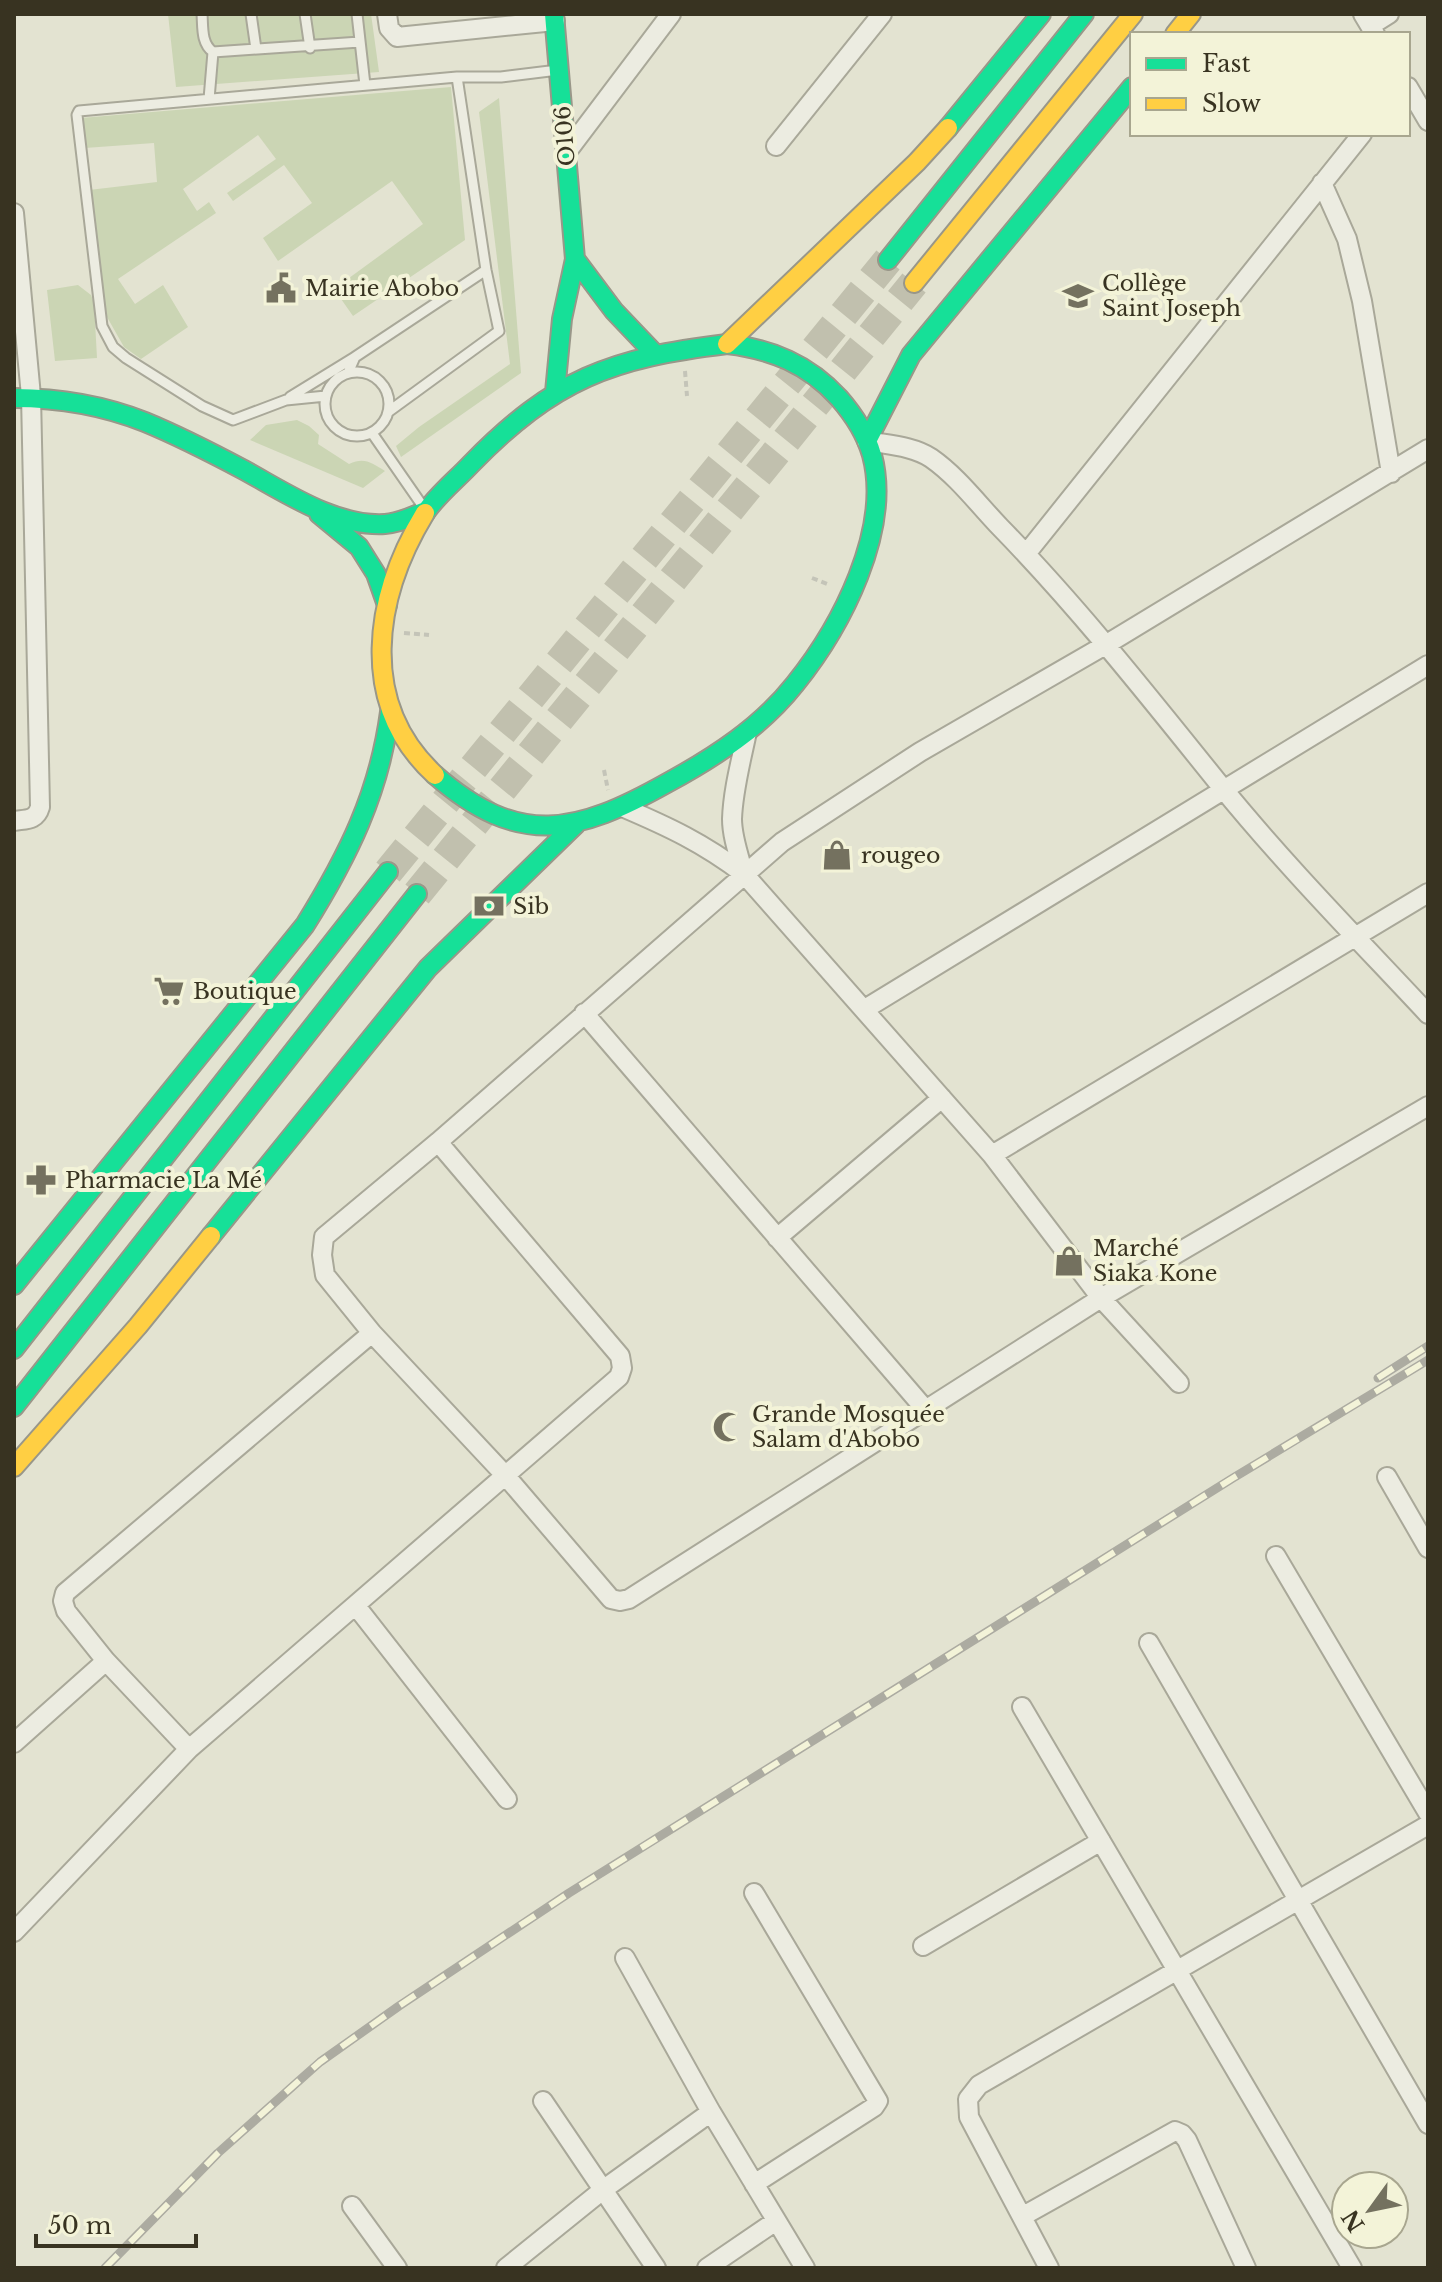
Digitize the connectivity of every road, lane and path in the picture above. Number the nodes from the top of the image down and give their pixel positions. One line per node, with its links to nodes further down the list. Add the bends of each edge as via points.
1 (202, 14): 19 (lane, via 204,40)
2 (251, 14): 18 (lane)
3 (305, 14): 17 (lane)
4 (357, 14): 16 (lane)
5 (387, 14): 13 (street, via 397,37)
6 (671, 14): 29 (street)
7 (882, 14): 28 (street)
8 (1041, 14): 36 (main road, via 917,162)
9 (1084, 14): 33 (main road)
10 (1133, 14): 35 (main road)
11 (1191, 14): 15 (main road)
12 (1389, 14): 14 (street)
13 (554, 18): 20 (main road, O106)
14 (1370, 25)
15 (1177, 32)
16 (360, 42): 17 (lane); 22 (lane)
17 (310, 48): 18 (lane)
18 (256, 49): 19 (lane)
19 (213, 52): 25 (lane)
20 (559, 70): 21 (lane); 29 (main road, O106)
21 (457, 77): 22 (lane); 34 (lane)
22 (365, 85): 25 (lane)
23 (1130, 89): 46 (main road, via 911,355)
24 (1410, 90): 26 (street)
25 (209, 99): 43 (lane, via 77,115 102,326 126,358 233,420)
26 (1428, 121)
27 (1360, 136): 30 (street)
28 (776, 146)
29 (566, 153): 32 (main road, O106)
30 (1322, 183): 48 (street, via 1347,239 1362,301); 51 (street)
31 (14, 213): 42 (street)
32 (575, 259): 37 (main road); 40 (main road, O106)
33 (888, 260)
34 (486, 270): 38 (lane); 44 (lane, via 499,331)
35 (914, 283)
36 (727, 344): 37 (main road); 46 (main road, via 777,352 809,371 833,391)
37 (654, 353): 40 (main road)
38 (355, 357): 39 (lane); 43 (lane)
39 (348, 373): 41 (lane, via 333,382); 44 (lane, via 379,381 389,401)
40 (555, 392): 50 (main road, via 514,423)
41 (326, 396): 43 (lane); 45 (lane, via 327,417 342,433)
42 (22, 397): 49 (main road, via 79,401 130,416); 59 (street, via 40,807 32,819)
43 (286, 400)
44 (388, 412): 45 (lane)
45 (372, 433): 50 (lane)
46 (867, 441): 51 (street, via 913,449 930,458); 56 (main road, via 875,498 868,545 851,593 823,649)
47 (1428, 449): 48 (street)
48 (1391, 473): 53 (street)
49 (307, 504): 50 (main road, via 383,524); 52 (main road, via 359,547)
50 (426, 511): 52 (main road)
51 (1026, 554): 53 (street)
52 (387, 605): 55 (main road, via 382,675)
53 (1107, 644): 57 (street); 62 (street, via 920,752 782,842)
54 (1428, 665): 57 (street)
55 (390, 712): 60 (main road, via 413,754 467,801 524,825); 74 (main road, via 375,788 341,866 305,925)
56 (747, 732): 58 (main road, via 711,760); 62 (street, via 732,820)
57 (1224, 789): 65 (street); 66 (street)
58 (622, 807): 60 (main road); 62 (street, via 682,832)
59 (14, 821)
60 (576, 824): 81 (main road, via 428,968 138,1326)
61 (388, 872): 77 (main road)
62 (744, 874): 66 (street); 67 (street)
63 (1428, 893): 65 (street)
64 (417, 894): 79 (main road)
65 (1355, 938): 68 (street); 72 (street)
66 (865, 1009): 69 (street)
67 (584, 1013): 71 (street); 73 (street)
68 (1428, 1014)
69 (942, 1098): 72 (street); 73 (street)
70 (1428, 1106): 75 (street)
71 (438, 1142): 76 (street, via 324,1237 325,1275); 82 (street, via 620,1356 619,1377)
72 (992, 1155): 75 (street)
73 (777, 1238): 80 (street)
74 (14, 1285)
75 (1101, 1298): 78 (street); 80 (street)
76 (372, 1333): 82 (street); 88 (street, via 65,1593 66,1611)
77 (14, 1349)
78 (1179, 1383)
79 (14, 1407)
80 (925, 1409): 82 (street, via 620,1601 611,1599)
81 (14, 1467)
82 (505, 1475): 86 (street)
83 (1387, 1477): 84 (street)
84 (1428, 1548)
85 (1276, 1556): 93 (street)
86 (356, 1606): 91 (street); 92 (street)
87 (1149, 1643): 97 (street)
88 (106, 1661): 90 (street); 91 (street)
89 (1022, 1707): 95 (street)
90 (14, 1743)
91 (189, 1749): 98 (street)
92 (507, 1799)
93 (1428, 1813)
94 (1428, 1825): 97 (street)
95 (1101, 1841): 99 (street); 101 (street)
96 (754, 1893): 105 (street, via 878,2101)
97 (1299, 1901): 101 (street); 104 (street)
98 (14, 1932)
99 (923, 1946)
100 (625, 1958): 103 (street)
101 (1177, 1969): 108 (street, via 979,2085 968,2099 969,2117); 117 (street)
102 (543, 2101): 106 (street)
103 (711, 2112): 105 (street); 106 (street)
104 (1428, 2124)
105 (754, 2184): 109 (street)
106 (604, 2189): 111 (street); 112 (street)
107 (352, 2206): 110 (street)
108 (1023, 2216): 115 (street); 116 (street, via 1175,2131 1187,2140)
109 (776, 2221): 113 (street); 114 (street)
110 (397, 2268)
111 (506, 2268)
112 (656, 2268)
113 (707, 2268)
114 (805, 2268)
115 (1049, 2268)
116 (1246, 2268)
117 (1352, 2268)

